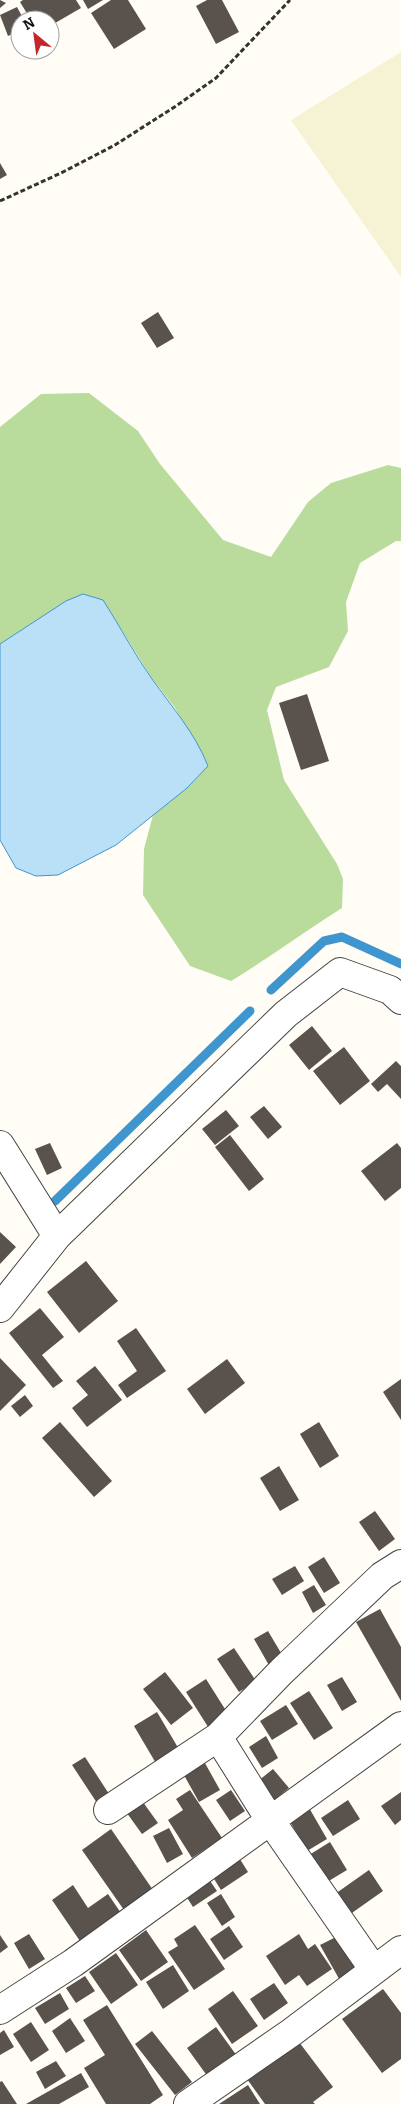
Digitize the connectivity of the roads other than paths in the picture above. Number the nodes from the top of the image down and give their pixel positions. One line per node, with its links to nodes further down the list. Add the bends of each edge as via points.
1 (397, 991): 3 (street, via 340,972 286,1014)
2 (0, 1145): 3 (street)
3 (57, 1236): 4 (street)
4 (0, 1308)
5 (401, 1564): 7 (street, via 382,1576)
6 (401, 1726): 9 (street)
7 (218, 1737): 8 (street); 9 (street)
8 (108, 1810)
9 (270, 1820): 11 (street); 12 (street, via 73,1963)
10 (401, 1950): 11 (street)
11 (374, 1970): 13 (street)
12 (0, 2010)
13 (188, 2104)

